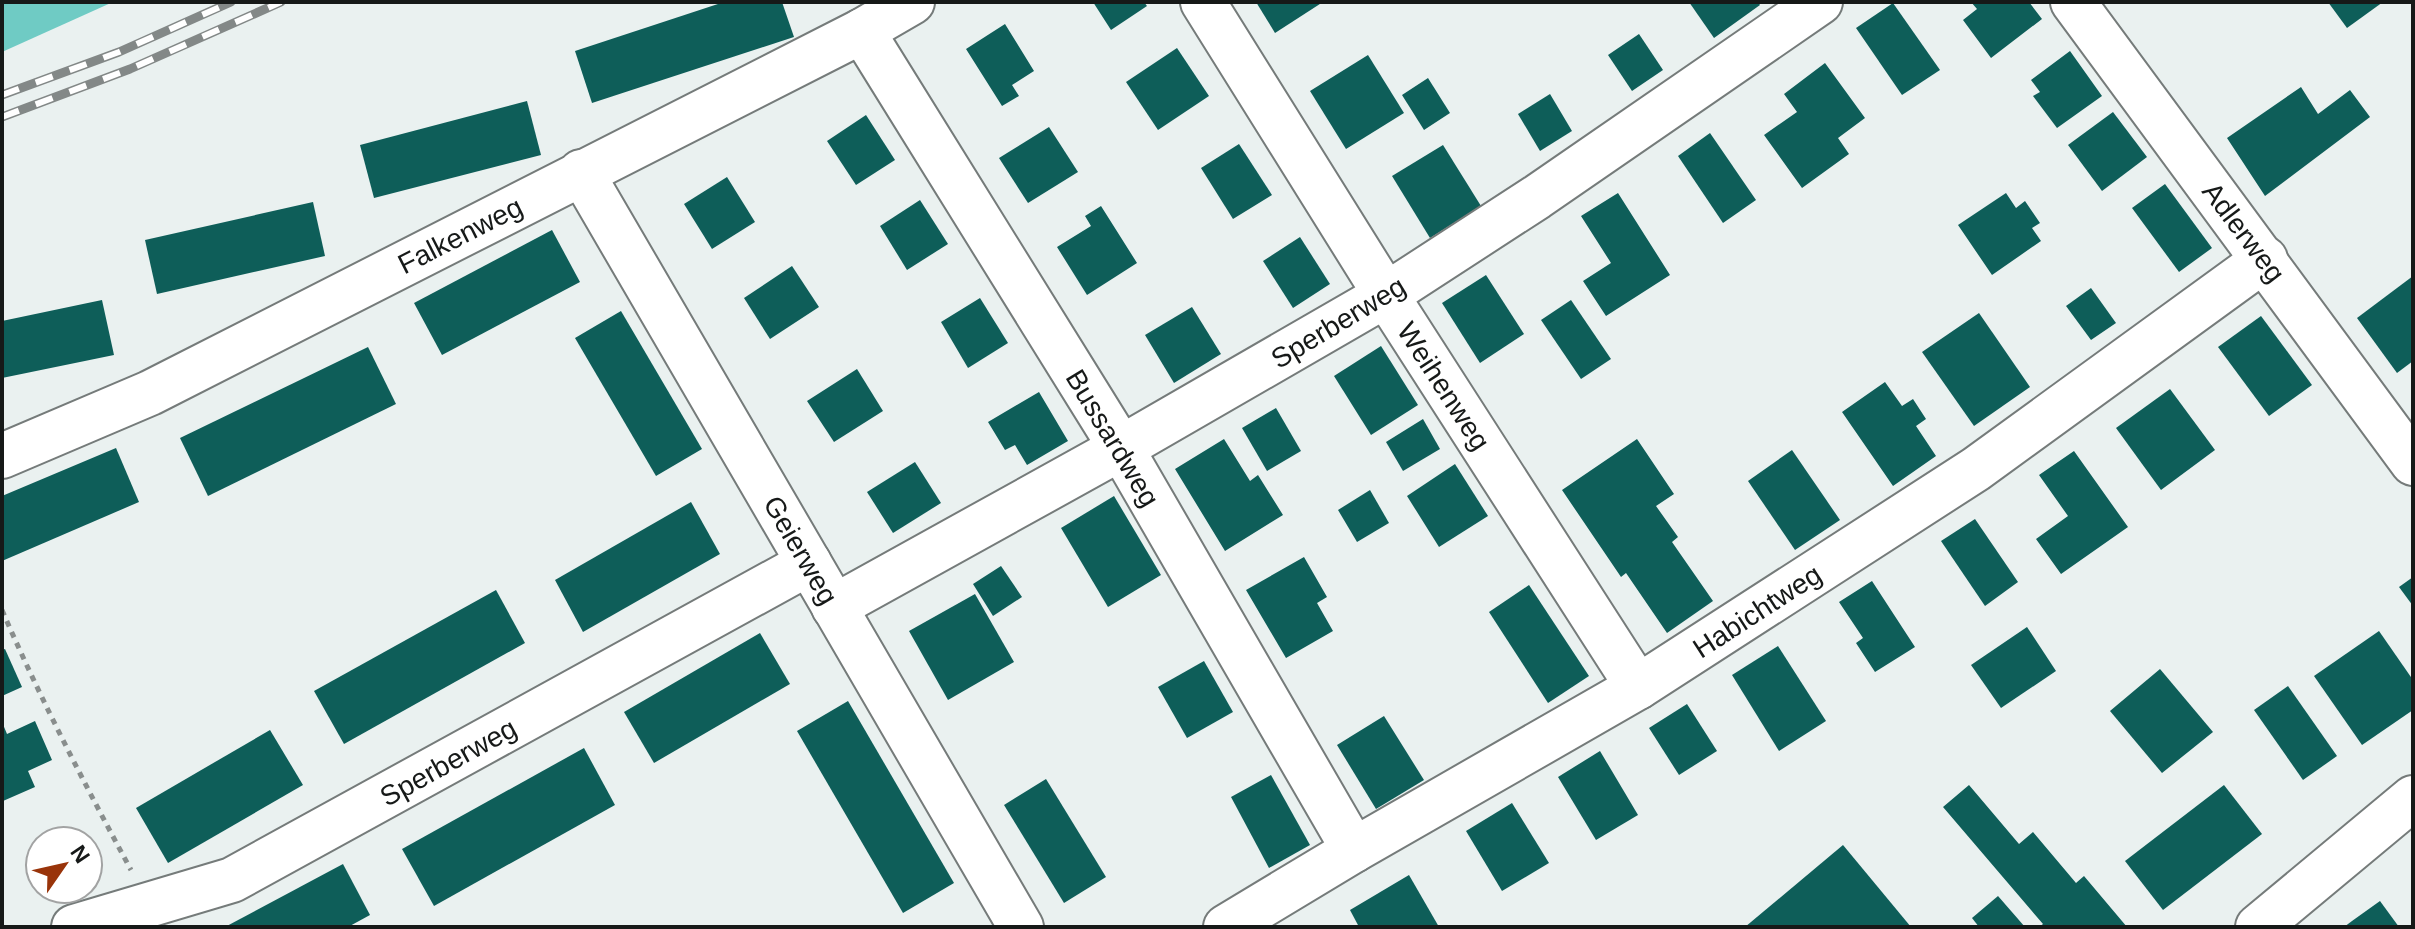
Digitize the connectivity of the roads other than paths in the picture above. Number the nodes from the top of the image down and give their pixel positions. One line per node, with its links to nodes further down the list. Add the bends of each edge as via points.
1 (912, 2): 5 (street, Falkenweg)
2 (1203, 2): 8 (street, Weihenweg)
3 (1820, 2): 8 (street, Sperberweg)
4 (2073, 2): 7 (street, Adlerweg)
5 (862, 31): 6 (street, Falkenweg); 9 (street, Bussardweg)
6 (581, 172): 10 (street, Falkenweg, via 150,393); 12 (street, Geierweg)
7 (2265, 259): 11 (street, Adlerweg); 14 (street, Habichtweg, via 1976,469)
8 (1386, 295): 9 (street, Sperberweg); 14 (street, Weihenweg)
9 (1121, 448): 13 (street, Sperberweg); 16 (street, Bussardweg)
10 (2, 456)
11 (2413, 463)
12 (809, 563): 13 (street, Geierweg); 17 (street, Sperberweg, via 232,880)
13 (834, 607): 19 (street, Geierweg)
14 (1638, 687): 16 (street, Habichtweg)
15 (2413, 798): 21 (street)
16 (1354, 850): 20 (street, Habichtweg)
17 (156, 916): 18 (street, Sperberweg)
18 (74, 927)
19 (1021, 927)
20 (1226, 927)
21 (2258, 927)

